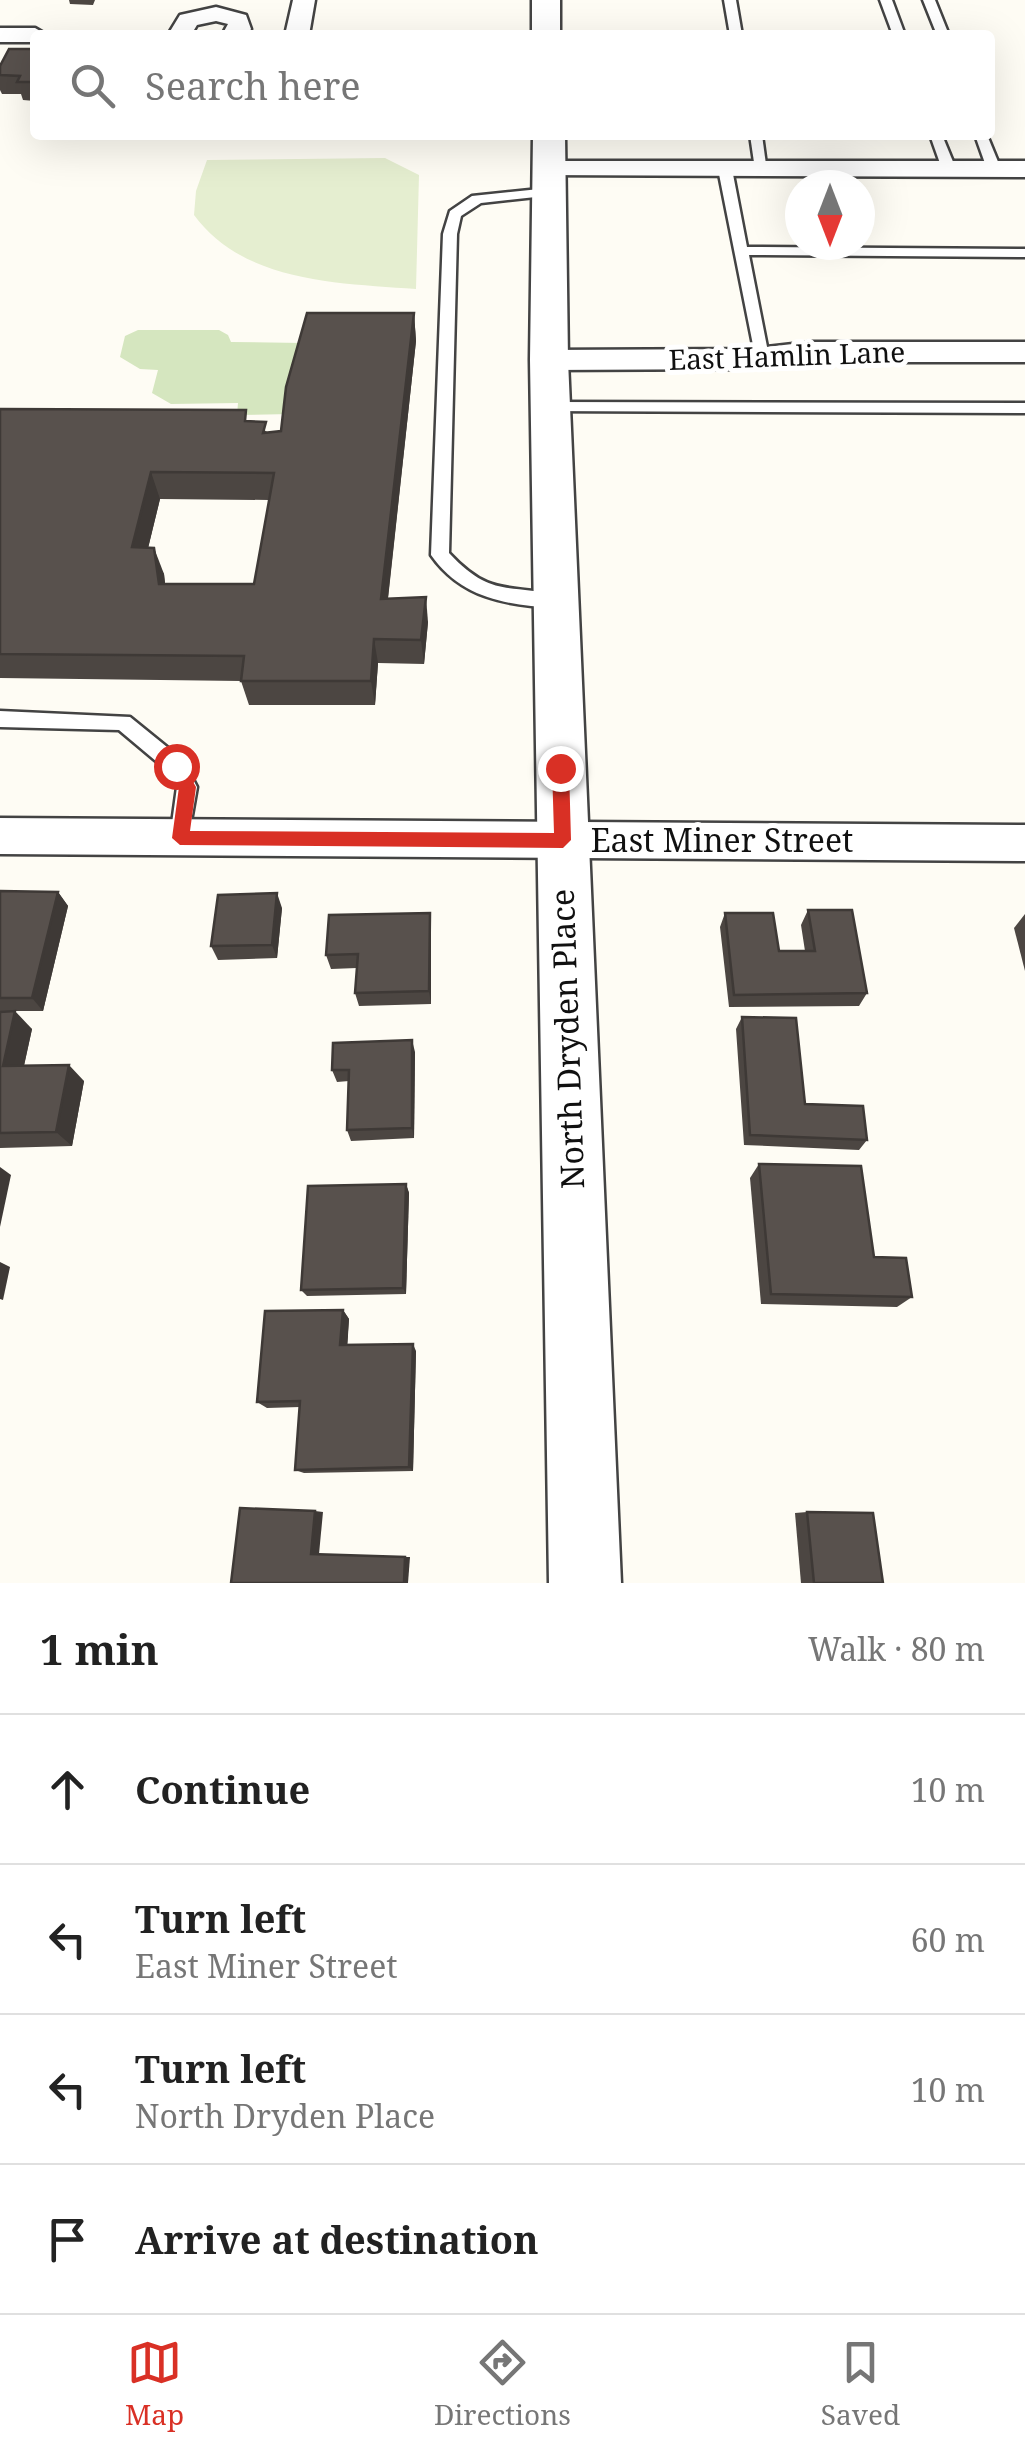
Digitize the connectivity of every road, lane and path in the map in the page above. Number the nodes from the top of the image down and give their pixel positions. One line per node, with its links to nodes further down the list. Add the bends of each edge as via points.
1 (304, 0): 8 (street)
2 (546, 0): 9 (street)
3 (730, 0): 10 (lane)
4 (886, 0): 11 (lane)
5 (929, 0): 12 (lane)
6 (180, 30): 7 (street, via 188,20 216,14 238,20)
7 (239, 30)
8 (298, 30)
9 (546, 30)
10 (735, 30)
11 (897, 30)
12 (940, 30)
13 (0, 35): 14 (street)
14 (30, 35)
15 (757, 140): 20 (lane)
16 (938, 140): 21 (lane)
17 (983, 140): 22 (lane)
18 (549, 165): 19 (street); 28 (street, North Dryden Place); 31 (lane, via 455,214 440,555 464,583 509,599)
19 (725, 168): 20 (street); 24 (lane)
20 (762, 168): 21 (street)
21 (949, 168): 22 (street)
22 (994, 169): 23 (street)
23 (1025, 169)
24 (741, 251): 25 (lane); 27 (lane)
25 (1025, 252)
26 (1025, 352): 27 (street, East Hamlin Lane)
27 (761, 357): 28 (street, East Hamlin Lane)
28 (548, 360): 29 (street, North Dryden Place)
29 (550, 407): 30 (lane); 31 (street, North Dryden Place)
30 (1025, 408)
31 (556, 601): 35 (street, North Dryden Place)
32 (0, 719): 34 (lane, via 123,722 176,766 188,787)
33 (0, 836): 34 (street, East Miner Street)
34 (180, 838): 35 (street, East Miner Street)
35 (563, 840): 36 (street, East Miner Street); 37 (street, North Dryden Place)
36 (1025, 843)
37 (585, 1583)

